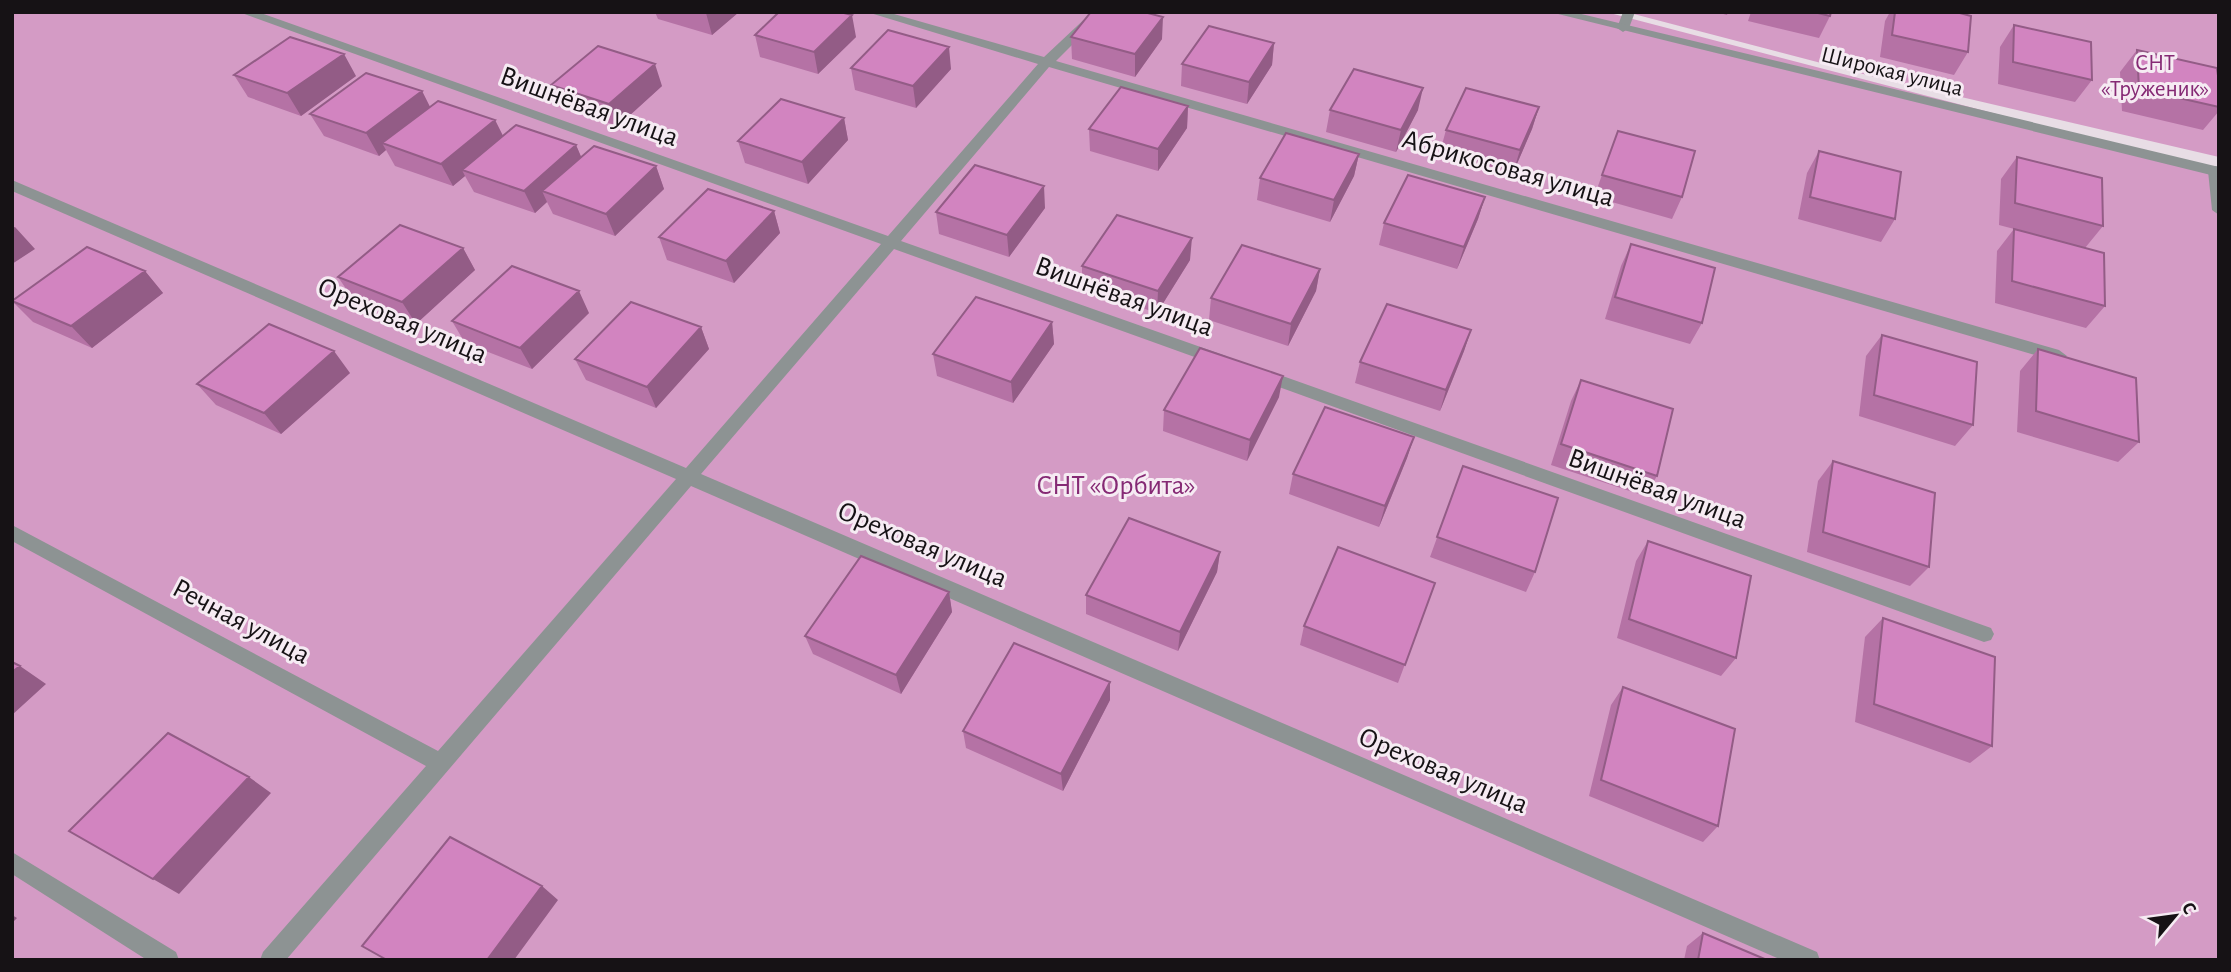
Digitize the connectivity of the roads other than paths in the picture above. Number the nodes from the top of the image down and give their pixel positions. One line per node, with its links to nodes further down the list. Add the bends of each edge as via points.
1 (244, 12): 11 (street, Вишнёвая улица)
2 (873, 12): 7 (street, Абрикосовая улица)
3 (1099, 12): 7 (street)
4 (1556, 12): 6 (street, Широкая улица)
5 (1629, 12): 6 (street)
6 (1623, 29): 8 (street, Широкая улица)
7 (1046, 63): 11 (street); 12 (street, Абрикосовая улица)
8 (2217, 172): 10 (street)
9 (12, 185): 13 (street, Ореховая улица)
10 (2219, 210)
11 (891, 242): 13 (street); 15 (street, Вишнёвая улица)
12 (2075, 360)
13 (688, 475): 16 (street); 20 (street, Ореховая улица)
14 (12, 532): 16 (street, Речная улица)
15 (1984, 634)
16 (442, 764): 19 (street)
17 (12, 862): 18 (street)
18 (168, 960)
19 (271, 960)
20 (1809, 960)

